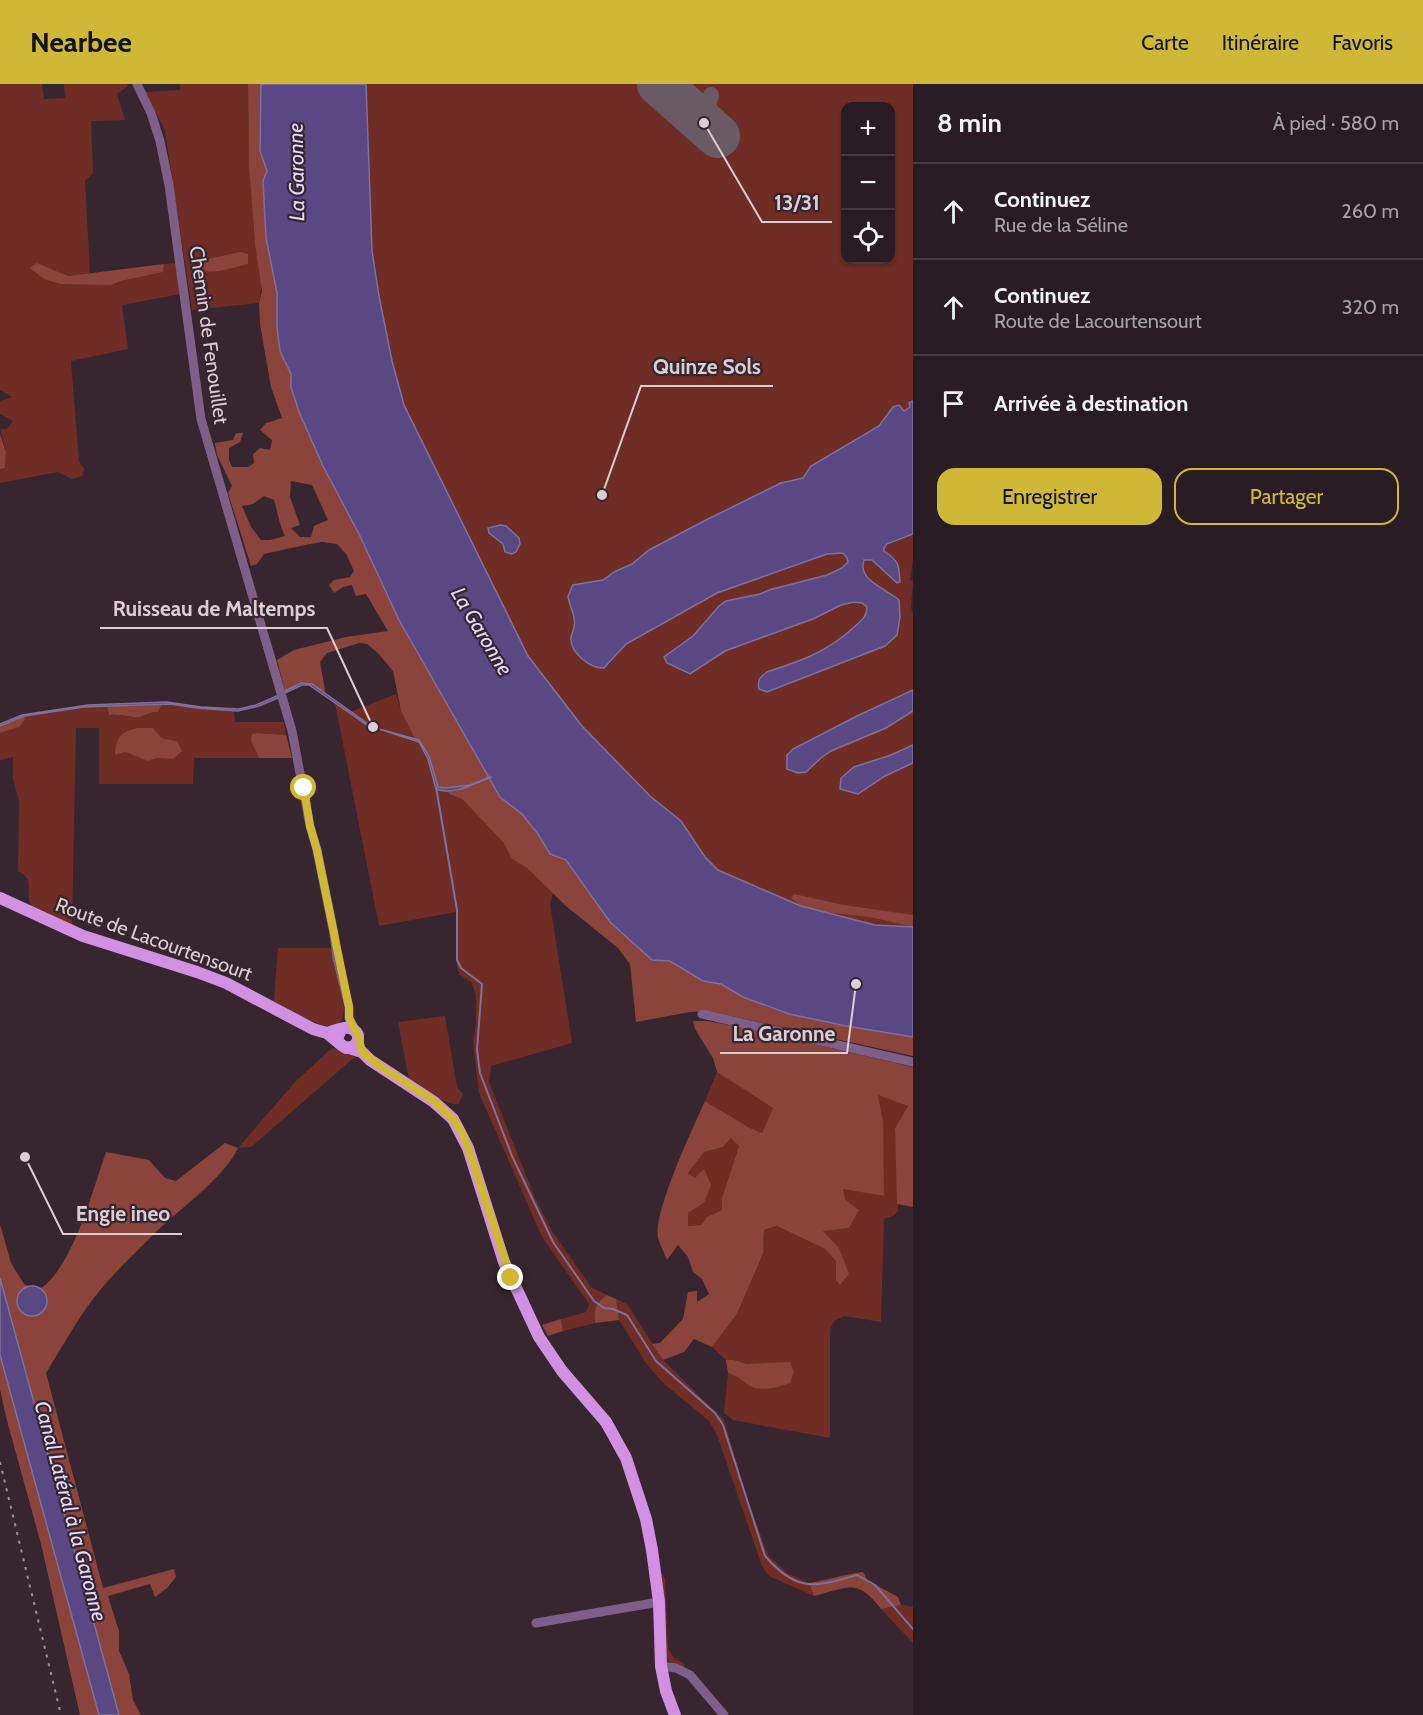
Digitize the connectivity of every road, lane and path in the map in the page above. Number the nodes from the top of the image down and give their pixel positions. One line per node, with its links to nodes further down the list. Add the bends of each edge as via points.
1 (137, 84): 4 (street, Chemin de Fenouillet, via 151,113 167,174 201,419 292,731 349,1007)
2 (0, 898): 4 (main road, Route de Lacourtensourt, via 83,936 226,983 313,1029)
3 (702, 1014): 5 (street)
4 (348, 1034): 6 (main road, Route de Lacourtensourt, via 381,1067 434,1101 461,1131 504,1262 538,1337 606,1422 626,1458 646,1519)
5 (913, 1062)
6 (659, 1602): 7 (street); 8 (main road, Route de Lacourtensourt)
7 (536, 1623)
8 (661, 1666): 9 (main road, Route de Lacourtensourt); 10 (street, via 690,1675)
9 (675, 1715)
10 (724, 1715)

